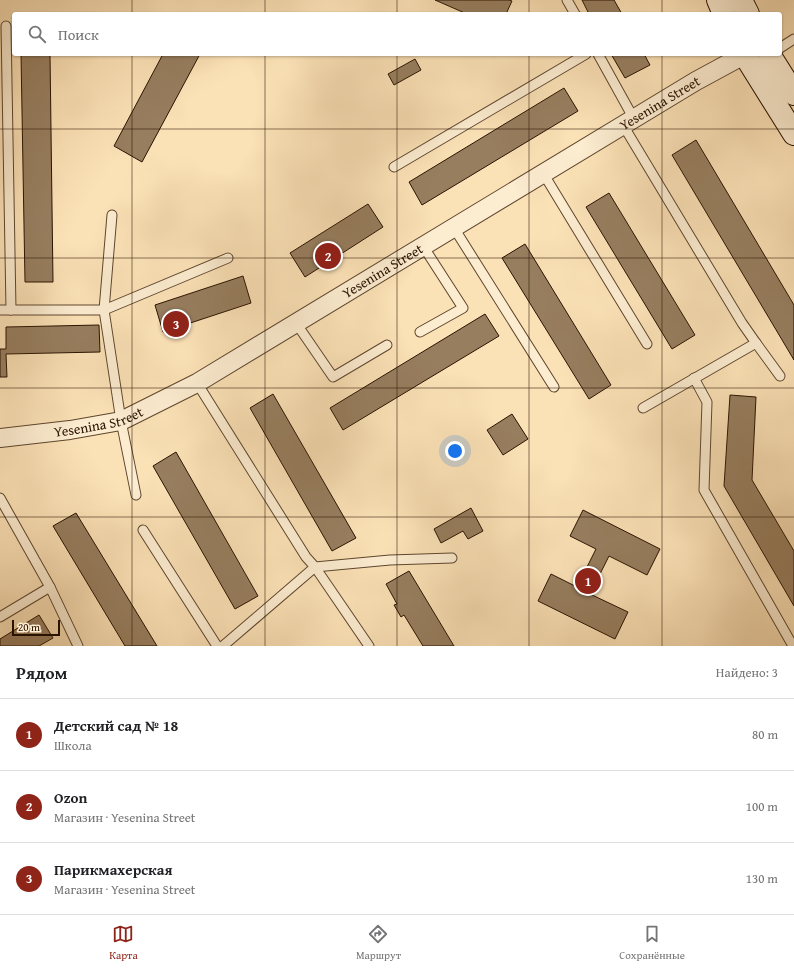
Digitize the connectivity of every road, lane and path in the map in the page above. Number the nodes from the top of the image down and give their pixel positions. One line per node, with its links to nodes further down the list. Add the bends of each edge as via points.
1 (567, 0): 4 (lane)
2 (718, 0): 5 (main road)
3 (741, 0): 6 (main road)
4 (574, 12)
5 (723, 12)
6 (747, 12)
7 (6, 26): 25 (lane)
8 (794, 39): 9 (lane)
9 (782, 47)
10 (583, 56): 18 (lane)
11 (599, 56): 16 (lane)
12 (741, 56): 16 (street, Yesenina Street)
13 (746, 56): 17 (main road)
14 (774, 56): 15 (main road)
15 (794, 94)
16 (629, 122): 19 (street, Yesenina Street); 29 (lane, via 742,323)
17 (794, 134)
18 (394, 167)
19 (543, 173): 21 (street, Yesenina Street); 30 (lane)
20 (112, 215): 26 (lane)
21 (454, 228): 22 (street, Yesenina Street); 35 (lane)
22 (423, 246): 27 (street, Yesenina Street); 28 (lane, via 463,308)
23 (228, 258): 26 (lane)
24 (0, 310): 25 (lane)
25 (11, 310): 26 (lane)
26 (104, 310): 37 (lane)
27 (296, 323): 31 (lane, via 333,377); 34 (street, Yesenina Street)
28 (420, 332)
29 (756, 343): 32 (lane); 33 (lane)
30 (647, 344)
31 (387, 346)
32 (780, 376)
33 (694, 378): 36 (lane); 50 (lane, via 707,402 704,490)
34 (197, 383): 37 (street, Yesenina Street); 43 (lane, via 306,557)
35 (554, 387)
36 (644, 408)
37 (121, 421): 38 (street, Yesenina Street); 39 (lane)
38 (0, 438)
39 (136, 495)
40 (0, 498): 44 (lane)
41 (143, 530): 47 (lane)
42 (452, 558): 43 (lane, via 390,560)
43 (315, 567): 48 (lane); 49 (lane)
44 (50, 586): 45 (lane); 46 (lane)
45 (0, 617)
46 (78, 646)
47 (217, 646)
48 (223, 646)
49 (369, 646)
50 (793, 646)

